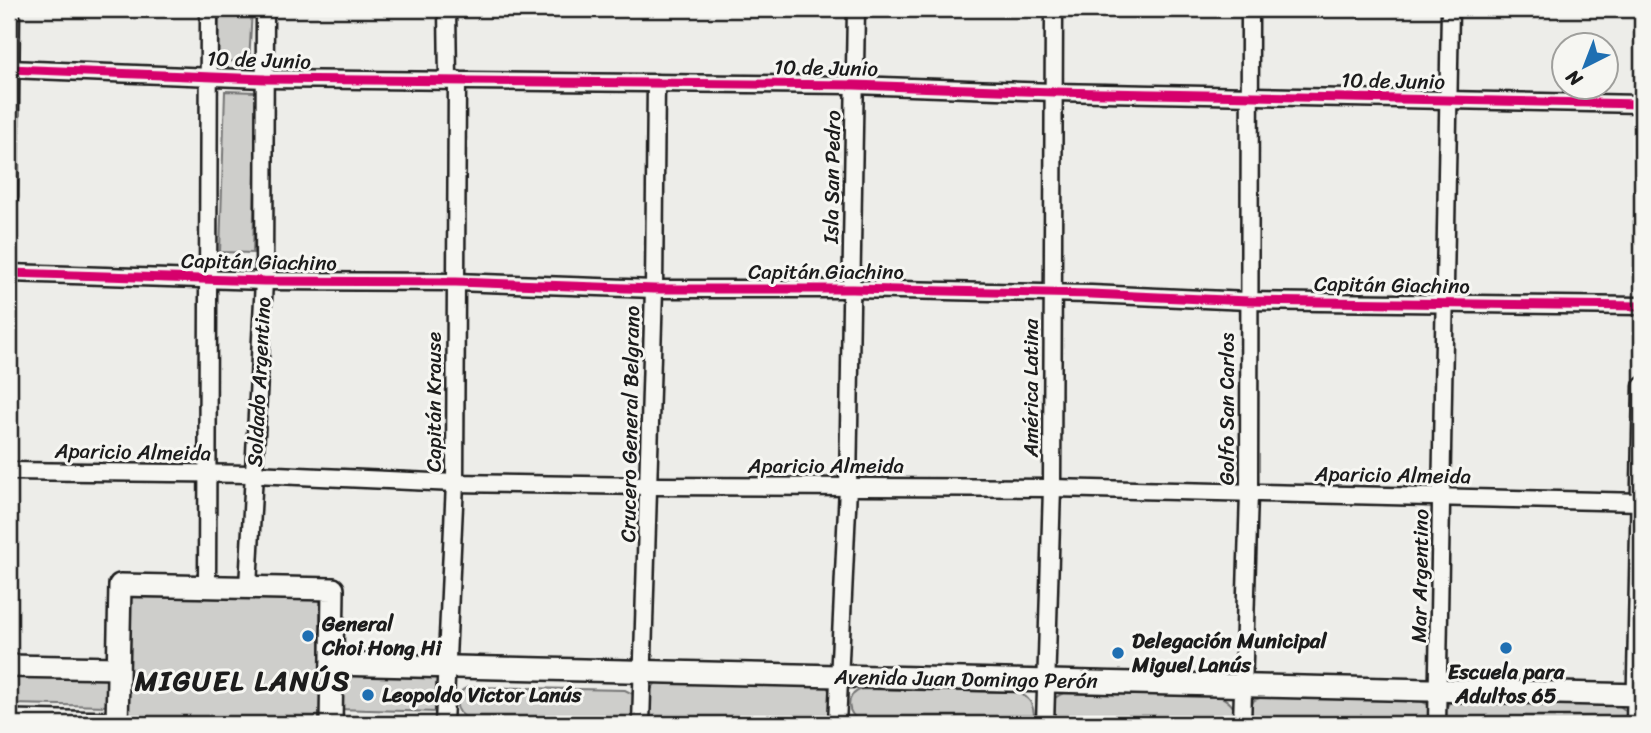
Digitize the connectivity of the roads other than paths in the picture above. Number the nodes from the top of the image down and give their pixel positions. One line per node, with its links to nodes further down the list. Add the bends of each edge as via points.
1 (11, 9): 9 (street)
2 (209, 9): 10 (street)
3 (265, 9): 11 (street, Soldado Argentino)
4 (447, 9): 12 (street, Capitán Krause)
5 (856, 9): 14 (street, Isla San Pedro)
6 (1054, 9): 15 (street, América Latina)
7 (1250, 9): 16 (street, Golfo San Carlos)
8 (1450, 9): 17 (street, Mar Argentino)
9 (9, 69): 10 (street, 10 de Junio); 19 (street)
10 (207, 76): 11 (street, 10 de Junio); 21 (street)
11 (265, 79): 12 (street, 10 de Junio); 22 (street, Soldado Argentino)
12 (453, 80): 13 (street, 10 de Junio); 23 (street, Capitán Krause)
13 (656, 83): 14 (street, 10 de Junio); 24 (street, Crucero General Belgrano)
14 (854, 85): 15 (street, 10 de Junio); 25 (street, Isla San Pedro)
15 (1054, 92): 16 (street, 10 de Junio); 26 (street, América Latina)
16 (1249, 95): 17 (street, 10 de Junio); 27 (street, Golfo San Carlos)
17 (1448, 100): 18 (street, 10 de Junio); 28 (street, Mar Argentino)
18 (1642, 104)
19 (9, 198)
20 (9, 273): 21 (street, Capitán Giachino)
21 (209, 279): 22 (street, Capitán Giachino); 32 (street)
22 (264, 281): 23 (street, Capitán Giachino); 33 (street, Soldado Argentino)
23 (456, 282): 24 (street, Capitán Giachino); 34 (street, Capitán Krause)
24 (654, 289): 25 (street, Capitán Giachino); 35 (street, Crucero General Belgrano)
25 (852, 289): 26 (street, Capitán Giachino); 36 (street, Isla San Pedro)
26 (1052, 294): 27 (street, Capitán Giachino); 37 (street, América Latina)
27 (1248, 301): 28 (street, Capitán Giachino); 38 (street, Golfo San Carlos)
28 (1445, 303): 29 (street, Capitán Giachino); 39 (street, Mar Argentino)
29 (1642, 306)
30 (1642, 386): 40 (street)
31 (9, 471): 32 (street, Aparicio Almeida)
32 (206, 474): 33 (street, Aparicio Almeida); 41 (street)
33 (254, 474): 34 (street, Aparicio Almeida); 42 (street, Soldado Argentino)
34 (455, 483): 35 (street, Aparicio Almeida); 45 (street, Capitán Krause)
35 (649, 486): 36 (street, Aparicio Almeida); 47 (street, Crucero General Belgrano)
36 (848, 487): 37 (street, Aparicio Almeida); 48 (street, Isla San Pedro)
37 (1052, 488): 38 (street, Aparicio Almeida); 49 (street, América Latina)
38 (1249, 493): 39 (street, Aparicio Almeida); 50 (street, Golfo San Carlos)
39 (1443, 497): 40 (street, Aparicio Almeida); 51 (street, Mar Argentino)
40 (1640, 502): 52 (street)
41 (207, 586): 42 (main road); 46 (main road, via 120,585)
42 (248, 587): 43 (main road, via 333,589)
43 (332, 664): 45 (main road, Avenida Juan Domingo Perón); 55 (main road)
44 (9, 666): 46 (main road)
45 (446, 667): 47 (main road, Avenida Juan Domingo Perón); 56 (street, Capitán Krause)
46 (118, 668): 54 (main road)
47 (644, 672): 48 (main road, Avenida Juan Domingo Perón); 57 (street, Crucero General Belgrano)
48 (840, 676): 49 (main road, Avenida Juan Domingo Perón); 58 (street, Isla San Pedro)
49 (1048, 681): 50 (main road, Avenida Juan Domingo Perón); 59 (street, América Latina)
50 (1244, 686): 51 (main road, Avenida Juan Domingo Perón); 60 (street, Golfo San Carlos)
51 (1438, 690): 52 (main road, Avenida Juan Domingo Perón); 61 (street, Mar Argentino)
52 (1639, 695): 62 (street)
53 (9, 721): 54 (main road)
54 (117, 724)
55 (331, 724)
56 (444, 724)
57 (642, 724)
58 (837, 724)
59 (1045, 724)
60 (1242, 724)
61 (1437, 724)
62 (1635, 724)

